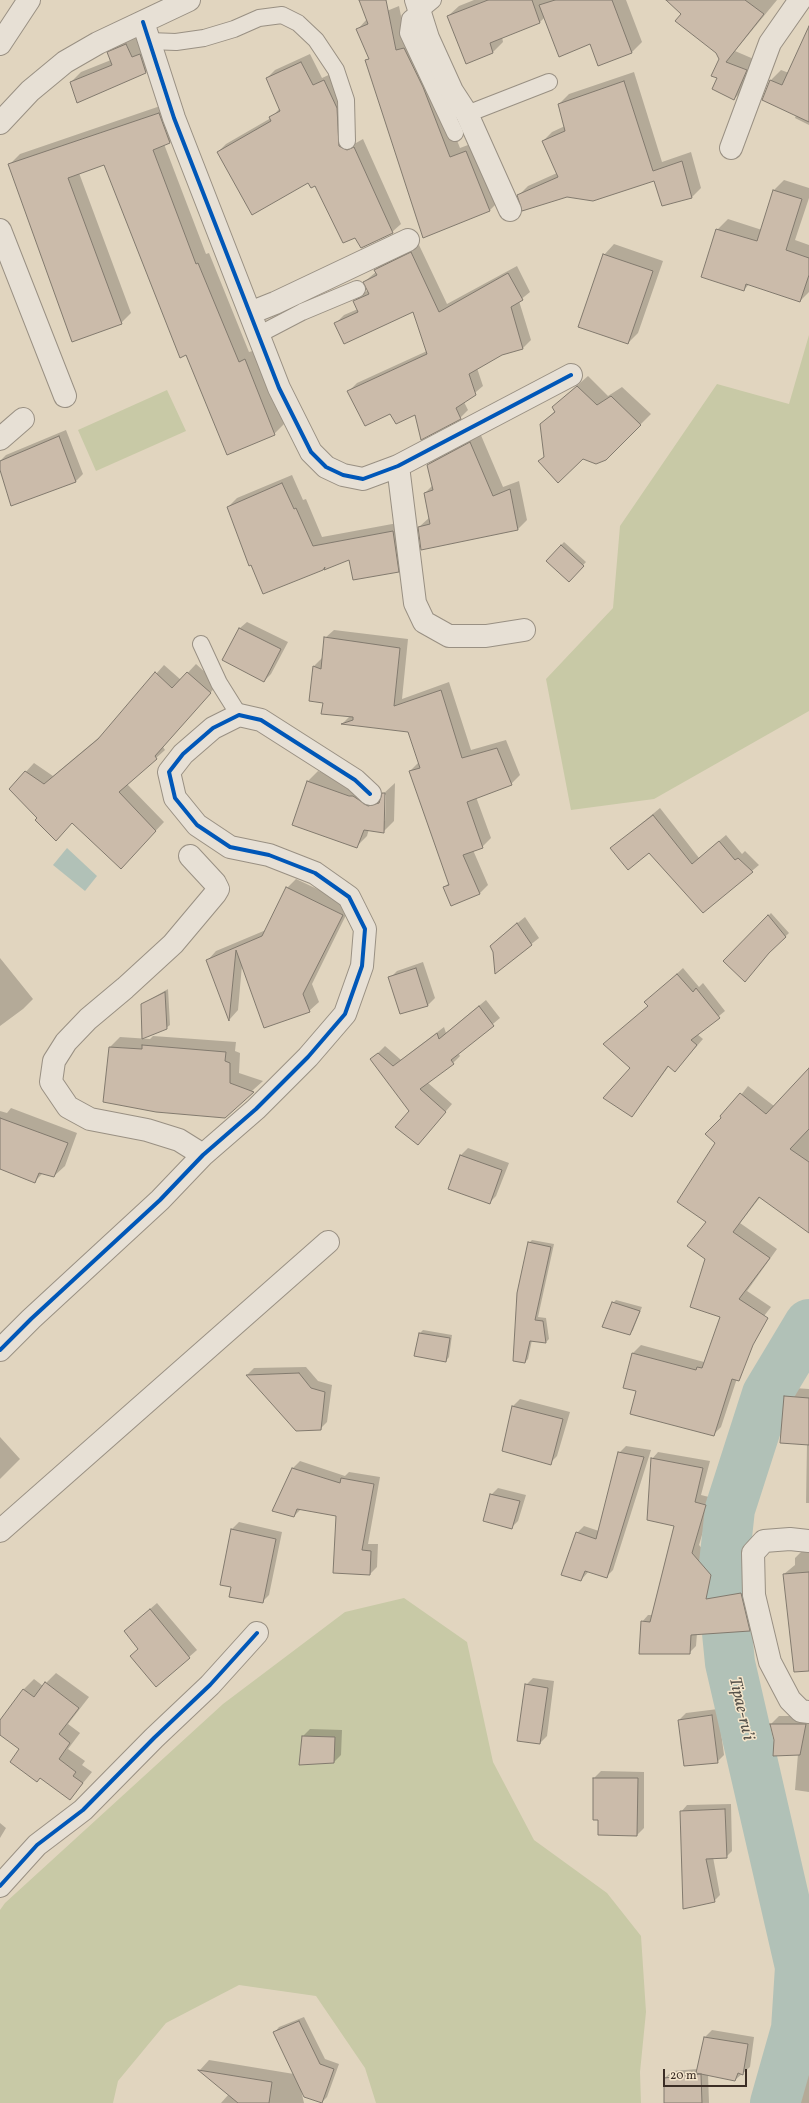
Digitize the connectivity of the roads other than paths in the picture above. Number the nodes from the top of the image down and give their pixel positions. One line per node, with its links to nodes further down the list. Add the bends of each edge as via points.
1 (29, 0): 6 (street)
2 (189, 0): 5 (street)
3 (800, 0): 12 (street, via 770,43)
4 (422, 4): 8 (street, via 428,38 452,91); 10 (lane, via 410,20 408,33)
5 (146, 32): 9 (street, via 98,43 64,62 30,91); 11 (lane, via 176,42 204,38 259,18 282,15 298,22 316,40 336,70 346,100); 17 (street, via 174,118)
6 (0, 44)
7 (549, 82): 8 (lane)
8 (467, 114): 13 (street)
9 (0, 123)
10 (455, 133)
11 (347, 141)
12 (731, 148)
13 (510, 210)
14 (0, 230): 20 (street)
15 (408, 240): 17 (street)
16 (356, 289): 18 (lane, via 302,312)
17 (250, 313): 18 (street)
18 (258, 335): 23 (street, via 300,434 311,452 326,467 343,475 363,479)
19 (571, 375): 23 (street)
20 (65, 396)
21 (23, 419): 22 (street)
22 (0, 439)
23 (398, 466): 24 (street, via 415,603 424,622 449,636 486,636)
24 (524, 630)
25 (201, 644): 26 (lane, via 219,683)
26 (239, 715): 27 (street, via 261,720 355,780); 29 (street, via 213,728 183,754 169,772 175,798 197,826 230,847 269,856 314,873 349,898 365,929 362,966 345,1014 308,1057 256,1109)
27 (370, 794)
28 (190, 856): 29 (street, via 215,883 218,889 215,894 173,944 88,1019 66,1042 54,1061 51,1082 68,1107 90,1119 147,1130 179,1140)
29 (202, 1155): 31 (street, via 160,1200)
30 (328, 1242): 32 (street)
31 (0, 1350)
32 (0, 1531)
33 (809, 1541): 35 (street, via 764,1541 753,1552 754,1595 770,1662 790,1700 801,1711)
34 (257, 1632): 36 (street, via 210,1685 83,1810 38,1845)
35 (809, 1712)
36 (0, 1886)

